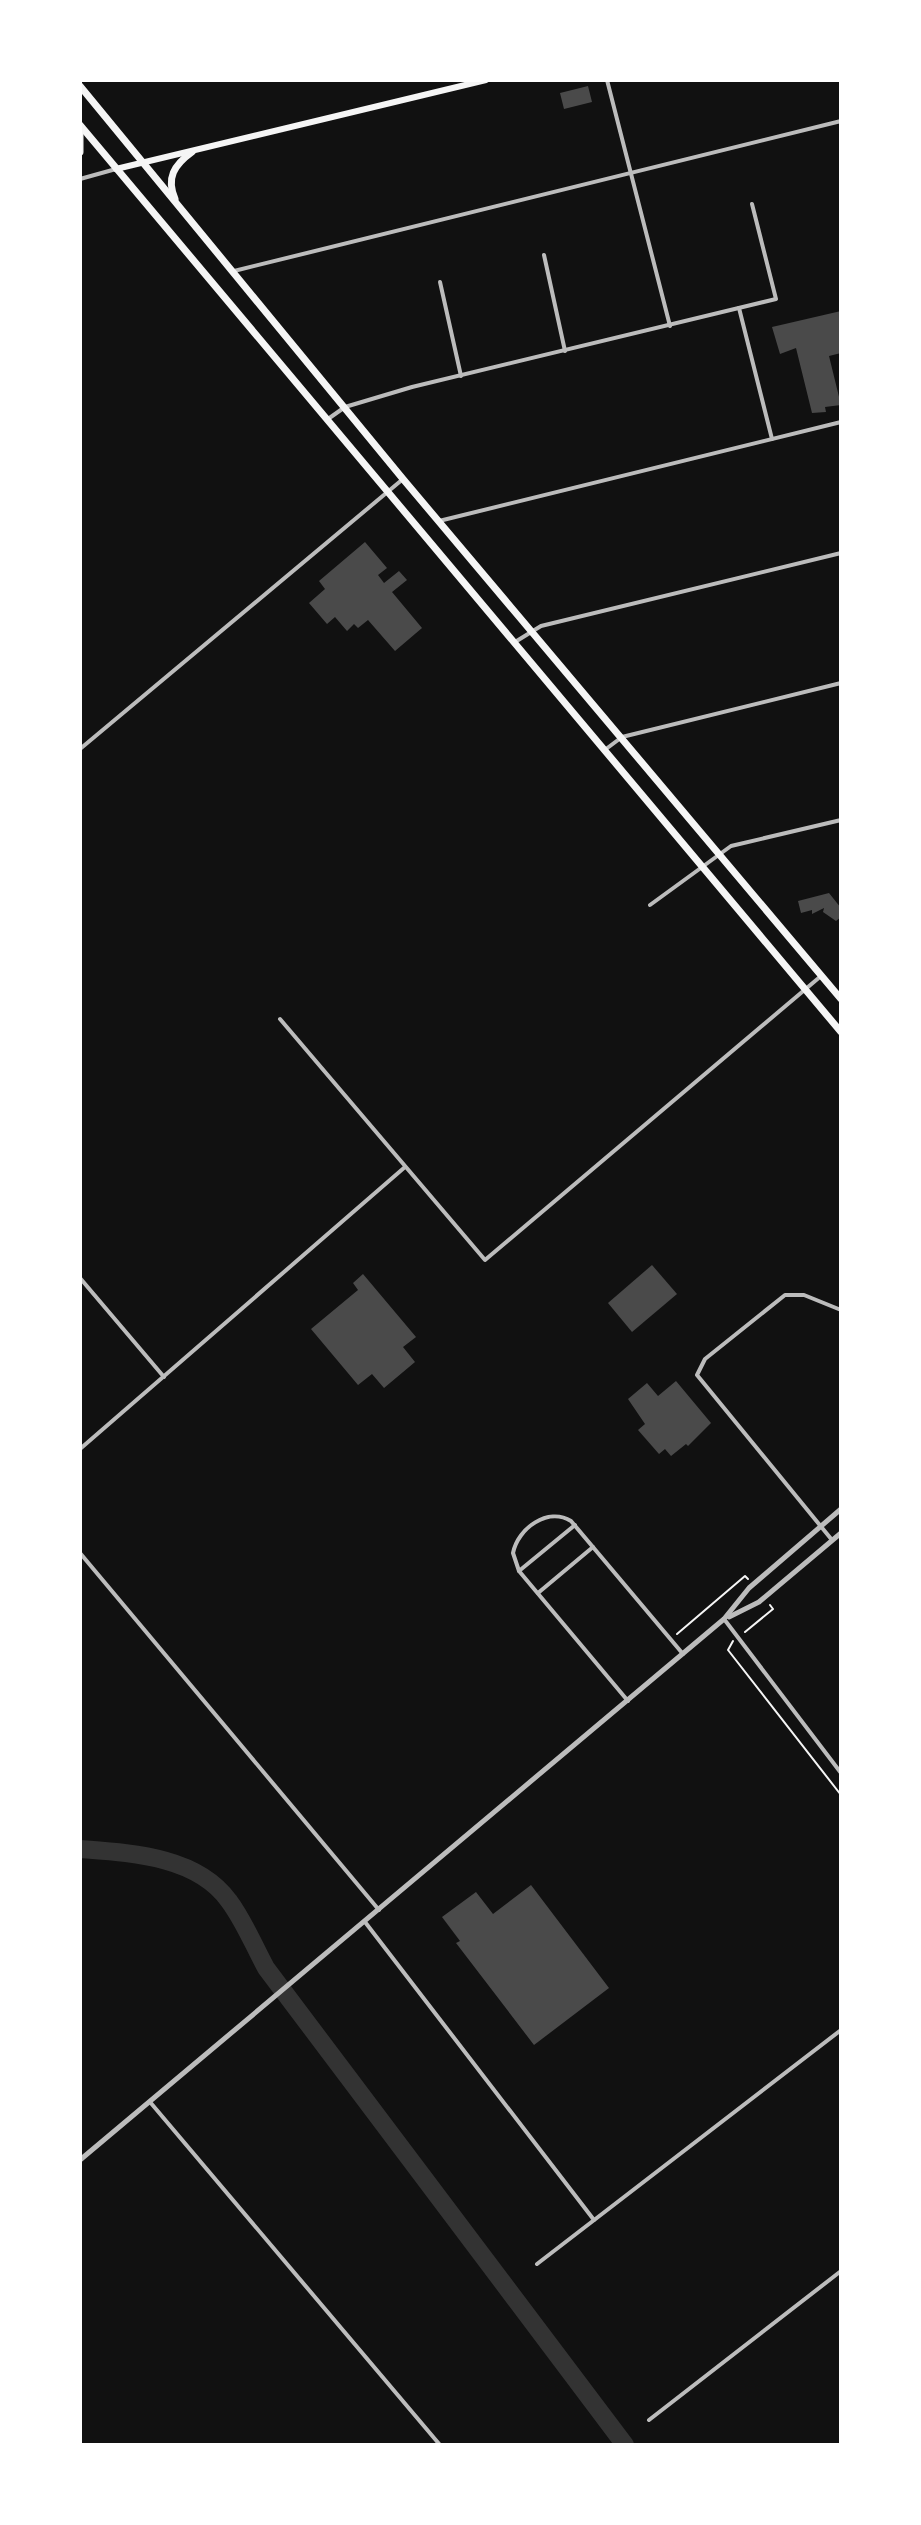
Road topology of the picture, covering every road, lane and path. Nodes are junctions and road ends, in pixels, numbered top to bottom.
1 (486, 80) edge
2 (607, 80) edge
3 (80, 86) edge
4 (841, 121) edge
5 (80, 128) edge
6 (80, 152) edge
7 (192, 152) junction
8 (141, 162) junction
9 (116, 169) junction
10 (631, 174) junction
11 (80, 179) edge
12 (752, 204) dead end
13 (179, 208) junction
14 (544, 255) dead end
15 (232, 272) junction
16 (440, 282) dead end
17 (739, 308) junction
18 (670, 326) junction
19 (565, 351) junction
20 (461, 376) junction
21 (345, 407) junction
22 (328, 419) junction
23 (841, 422) edge
24 (772, 439) junction
25 (403, 479) junction
26 (388, 491) junction
27 (439, 521) junction
28 (841, 553) edge
29 (532, 629) junction
30 (515, 642) junction
31 (841, 683) edge
32 (622, 737) junction
33 (80, 749) edge
34 (605, 750) junction
35 (841, 820) edge
36 (720, 852) junction
37 (702, 865) junction
38 (650, 905) dead end
39 (821, 976) junction
40 (805, 989) junction
41 (841, 999) edge
42 (280, 1019) dead end
43 (841, 1032) edge
44 (405, 1167) junction
45 (80, 1278) edge
46 (841, 1310) edge
47 (164, 1377) junction
48 (80, 1449) edge
49 (841, 1509) edge
50 (575, 1525) junction
51 (821, 1526) junction
52 (841, 1533) edge
53 (833, 1541) junction
54 (593, 1547) junction
55 (80, 1553) edge
56 (519, 1571) junction
57 (538, 1593) junction
58 (724, 1619) junction
59 (683, 1654) junction
60 (628, 1701) junction
61 (841, 1773) edge
62 (379, 1910) junction
63 (365, 1922) junction
64 (841, 2030) edge
65 (150, 2102) junction
66 (80, 2160) edge
67 (594, 2220) junction
68 (537, 2264) dead end
69 (841, 2271) edge
70 (649, 2420) dead end
71 (440, 2445) edge

1 - 7 main road
2 - 10 street
3 - 8 main road
4 - 10 street
5 - 6 main road
5 - 9 main road
7 - 8 main road
7 - 13 main road
8 - 9 main road
8 - 13 main road
9 - 11 street
9 - 22 main road
10 - 15 street
10 - 18 street
12 - 17 street
13 - 15 main road
14 - 19 street
15 - 21 main road
16 - 20 street
17 - 18 street
17 - 24 street
18 - 19 street
19 - 20 street
20 - 21 street
21 - 22 street
21 - 25 main road
22 - 26 main road
23 - 24 street
24 - 27 street
25 - 26 street
25 - 27 main road
26 - 30 main road
26 - 33 street
27 - 29 main road
28 - 29 street
29 - 30 street
29 - 32 main road
30 - 34 main road
31 - 32 street
32 - 34 street
32 - 36 main road
34 - 37 main road
35 - 36 street
36 - 37 street
36 - 39 main road
37 - 38 street
37 - 40 main road
39 - 40 street
39 - 41 main road
40 - 43 main road
40 - 44 street
42 - 44 street
44 - 47 street
45 - 47 street
46 - 51 street
47 - 48 street
49 - 51 street
50 - 54 street
50 - 56 street
50 - 56 street
51 - 53 street
51 - 58 street
52 - 53 street
53 - 58 street
54 - 57 street
54 - 59 street
55 - 62 street
56 - 57 street
57 - 60 street
58 - 59 street
58 - 61 street
59 - 60 street
60 - 62 street
62 - 63 street
63 - 65 street
63 - 67 street
64 - 67 street
65 - 66 street
65 - 71 street
67 - 68 street
69 - 70 street

